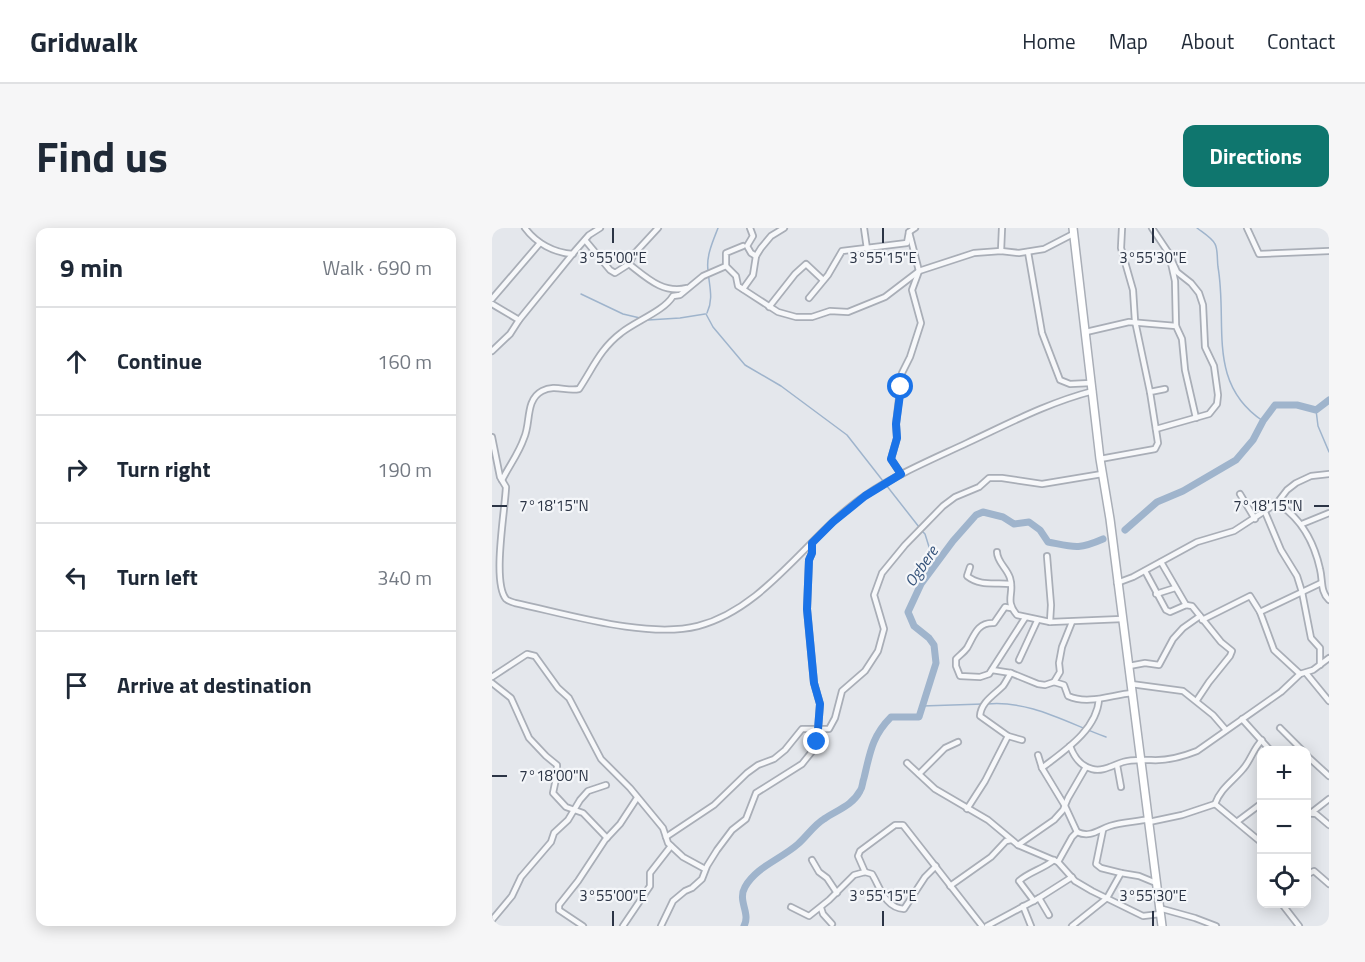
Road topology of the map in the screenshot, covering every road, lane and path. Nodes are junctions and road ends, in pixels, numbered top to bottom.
1 (525, 228) edge
2 (658, 228) edge
3 (750, 228) edge
4 (784, 228) edge
5 (864, 228) edge
6 (915, 228) edge
7 (1002, 228) edge
8 (1122, 228) edge
9 (1152, 228) edge
10 (1247, 228) edge
11 (596, 229) edge
12 (1073, 231) edge
13 (909, 232) junction
14 (585, 240) junction
15 (540, 243) junction
16 (743, 246) dead end
17 (867, 249) junction
18 (1001, 251) junction
19 (1329, 251) edge
20 (1028, 252) junction
21 (1168, 252) junction
22 (573, 254) junction
23 (756, 256) junction
24 (629, 264) junction
25 (726, 266) junction
26 (919, 271) junction
27 (823, 280) junction
28 (690, 287) junction
29 (743, 289) junction
30 (809, 298) dead end
31 (492, 299) edge
32 (492, 304) edge
33 (769, 307) junction
34 (519, 320) junction
35 (1135, 321) junction
36 (1176, 326) junction
37 (1086, 332) junction
38 (492, 351) edge
39 (1092, 387) junction
40 (1165, 389) dead end
41 (1150, 392) junction
42 (1196, 418) junction
43 (1156, 429) junction
44 (492, 437) edge
45 (1100, 459) junction
46 (901, 474) junction
47 (1102, 474) junction
48 (1329, 474) edge
49 (502, 480) junction
50 (1240, 494) dead end
51 (1277, 503) junction
52 (1265, 512) junction
53 (1329, 513) edge
54 (1255, 519) junction
55 (1302, 524) junction
56 (812, 543) junction
57 (997, 552) dead end
58 (1047, 556) dead end
59 (1161, 562) junction
60 (970, 567) dead end
61 (1144, 571) junction
62 (1117, 583) junction
63 (1322, 583) junction
64 (1011, 584) junction
65 (1175, 588) junction
66 (1302, 592) junction
67 (1156, 594) junction
68 (1329, 600) edge
69 (1186, 605) junction
70 (1011, 608) junction
71 (1260, 612) junction
72 (1025, 618) junction
73 (1201, 618) junction
74 (1122, 619) junction
75 (1036, 621) junction
76 (1050, 622) junction
77 (1072, 622) junction
78 (1329, 658) edge
79 (1019, 660) dead end
80 (1320, 665) junction
81 (1129, 666) junction
82 (992, 670) junction
83 (1011, 673) junction
84 (1303, 674) junction
85 (492, 677) edge
86 (1054, 682) junction
87 (492, 683) edge
88 (1132, 688) junction
89 (1099, 699) junction
90 (1197, 700) junction
91 (1329, 701) edge
92 (1242, 719) junction
93 (819, 728) junction
94 (1280, 728) dead end
95 (1226, 730) junction
96 (1008, 736) junction
97 (1022, 740) dead end
98 (1262, 740) junction
99 (958, 742) dead end
100 (1267, 746) edge
101 (1298, 746) edge
102 (1070, 747) junction
103 (1038, 755) dead end
104 (1141, 760) junction
105 (1311, 760) edge
106 (907, 763) dead end
107 (1117, 765) junction
108 (1086, 767) junction
109 (1042, 768) junction
110 (919, 774) junction
111 (1329, 776) edge
112 (606, 785) dead end
113 (1121, 787) dead end
114 (637, 798) junction
115 (1329, 799) edge
116 (1215, 804) junction
117 (1065, 806) junction
118 (1257, 807) edge
119 (968, 809) junction
120 (573, 810) junction
121 (1311, 812) edge
122 (1311, 813) edge
123 (1149, 821) junction
124 (1238, 821) junction
125 (1329, 825) edge
126 (1103, 830) junction
127 (1077, 832) junction
128 (666, 837) junction
129 (607, 838) junction
130 (1257, 838) edge
131 (1011, 840) junction
132 (1018, 845) junction
133 (671, 846) junction
134 (812, 860) dead end
135 (1056, 861) junction
136 (936, 866) junction
137 (705, 869) junction
138 (865, 872) junction
139 (1311, 872) edge
140 (1121, 873) junction
141 (1072, 877) junction
142 (1156, 883) junction
143 (1329, 884) edge
144 (950, 886) junction
145 (837, 893) junction
146 (1107, 898) junction
147 (1037, 900) junction
148 (1023, 906) junction
149 (791, 907) dead end
150 (820, 908) junction
151 (1286, 908) edge
152 (1160, 911) junction
153 (1049, 915) dead end
154 (492, 920) edge
155 (832, 924) dead end
156 (583, 926) edge
157 (623, 926) edge
158 (661, 926) edge
159 (982, 926) edge
160 (987, 926) edge
161 (1031, 926) edge
162 (1072, 926) edge
163 (1162, 926) edge
164 (1216, 926) edge
165 (1299, 926) edge

1 - 15 street
2 - 24 street
3 - 23 street
4 - 23 street
5 - 17 street
6 - 13 street
7 - 18 street
8 - 35 street
9 - 21 street
10 - 19 street
11 - 14 street
12 - 20 street
12 - 37 main road
13 - 17 street
13 - 26 street
14 - 22 street
14 - 24 street
15 - 22 street
15 - 31 street
16 - 25 street
17 - 27 street
18 - 20 street
18 - 26 street
20 - 39 street
21 - 36 street
21 - 42 street
22 - 34 street
23 - 29 street
24 - 28 street
25 - 28 street
25 - 29 street
26 - 33 street
26 - 46 street
27 - 30 street
27 - 33 street
28 - 49 street
29 - 33 street
32 - 34 street
34 - 38 street
35 - 36 street
35 - 37 street
35 - 41 street
36 - 42 street
37 - 39 main road
39 - 45 main road
39 - 46 street
40 - 41 street
41 - 43 street
42 - 43 street
43 - 45 street
44 - 49 street
45 - 47 main road
46 - 56 street
47 - 62 main road
47 - 93 street
48 - 51 street
49 - 56 street
50 - 54 street
51 - 52 street
51 - 55 street
52 - 54 street
52 - 66 street
53 - 55 street
54 - 59 street
55 - 63 street
56 - 93 street
57 - 64 street
58 - 76 street
59 - 61 street
59 - 65 street
60 - 64 street
61 - 62 street
61 - 67 street
62 - 74 main road
63 - 66 street
63 - 68 street
64 - 70 street
65 - 67 street
65 - 69 street
66 - 71 street
66 - 80 street
67 - 69 street
69 - 73 street
70 - 72 street
70 - 82 street
71 - 73 street
71 - 84 street
72 - 75 street
72 - 82 street
73 - 81 street
73 - 90 street
74 - 77 street
74 - 81 main road
75 - 76 street
75 - 79 street
76 - 77 street
77 - 86 street
78 - 80 street
80 - 84 street
81 - 88 main road
82 - 83 street
83 - 86 street
83 - 96 street
84 - 91 street
84 - 92 street
85 - 114 street
86 - 89 street
87 - 120 street
88 - 89 street
88 - 90 street
88 - 104 main road
89 - 102 street
90 - 95 street
92 - 95 street
92 - 98 street
93 - 128 street
93 - 137 street
94 - 101 street
95 - 104 street
96 - 97 street
96 - 119 street
98 - 100 street
98 - 116 street
99 - 110 street
102 - 108 street
102 - 109 street
103 - 109 street
104 - 107 street
104 - 123 main road
105 - 111 street
106 - 110 street
107 - 108 street
107 - 113 street
108 - 117 street
109 - 117 street
110 - 119 street
112 - 120 street
114 - 128 street
114 - 129 street
115 - 121 street
116 - 123 street
116 - 124 street
117 - 127 street
117 - 132 street
118 - 124 street
119 - 131 street
120 - 129 street
120 - 154 street
122 - 125 street
123 - 126 street
123 - 142 main road
124 - 130 street
126 - 127 street
126 - 140 street
127 - 135 street
128 - 133 street
129 - 156 street
131 - 132 street
131 - 144 street
132 - 135 street
133 - 137 street
133 - 157 street
134 - 145 street
135 - 141 street
135 - 147 street
136 - 138 street
136 - 138 street
136 - 144 street
137 - 158 street
138 - 145 street
139 - 143 street
140 - 142 street
140 - 146 street
141 - 146 street
141 - 147 street
142 - 152 main road
144 - 159 street
145 - 150 street
146 - 152 street
146 - 162 street
147 - 148 street
147 - 153 street
148 - 160 street
148 - 161 street
149 - 150 street
150 - 155 street
151 - 165 street
152 - 163 main road
152 - 164 street

